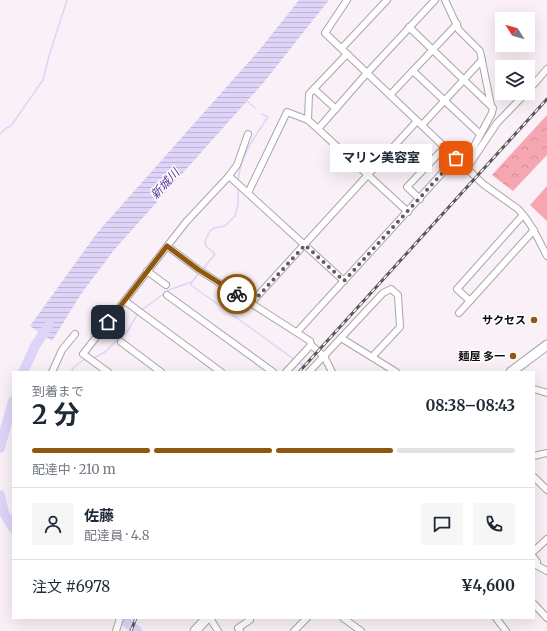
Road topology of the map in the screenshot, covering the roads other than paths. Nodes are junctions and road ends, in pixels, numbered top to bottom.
1 (347, 0) edge
2 (387, 0) edge
3 (435, 0) edge
4 (445, 0) edge
5 (456, 24) junction
6 (409, 27) junction
7 (342, 48) junction
8 (433, 49) junction
9 (347, 54) junction
10 (482, 60) junction
11 (547, 69) edge
12 (413, 71) junction
13 (367, 73) junction
14 (464, 79) junction
15 (535, 83) edge
16 (314, 89) junction
17 (390, 95) junction
18 (444, 100) junction
19 (519, 100) edge
20 (491, 105) junction
21 (336, 109) junction
22 (308, 120) junction
23 (419, 123) junction
24 (318, 129) junction
25 (248, 134) dead end
26 (480, 134) junction
27 (445, 147) junction
28 (456, 158) junction
29 (465, 166) junction
30 (368, 175) junction
31 (229, 176) junction
32 (248, 193) junction
33 (420, 199) junction
34 (408, 212) junction
35 (524, 215) junction
36 (534, 230) junction
37 (305, 245) junction
38 (167, 246) junction
39 (547, 256) edge
40 (147, 271) junction
41 (344, 281) junction
42 (166, 285) dead end
43 (167, 295) dead end
44 (125, 301) junction
45 (470, 301) junction
46 (251, 304) junction
47 (459, 313) dead end
48 (297, 332) junction
49 (75, 334) dead end
50 (341, 338) junction
51 (121, 342) dead end
52 (311, 344) junction
53 (547, 345) edge
54 (320, 353) junction
55 (372, 357) junction
56 (388, 367) junction
57 (52, 371) edge
58 (107, 371) edge
59 (160, 371) edge
60 (220, 371) edge
61 (272, 371) edge
62 (287, 371) edge
63 (310, 371) edge
64 (331, 371) edge
65 (384, 371) edge
66 (394, 371) edge
67 (513, 371) edge
68 (535, 389) edge
69 (547, 393) edge
70 (547, 453) edge
71 (535, 456) edge
72 (535, 478) edge
73 (547, 490) edge
74 (547, 539) edge
75 (535, 550) edge
76 (535, 563) edge
77 (547, 571) edge
78 (535, 605) edge
79 (547, 618) edge
80 (120, 619) edge
81 (206, 619) edge
82 (211, 619) edge
83 (249, 619) edge
84 (306, 619) edge
85 (344, 619) edge
86 (497, 619) edge
87 (116, 631) edge
88 (195, 631) edge
89 (218, 631) edge
90 (240, 631) edge
91 (294, 631) edge
92 (361, 631) edge
93 (506, 631) edge

1 - 7 street
2 - 7 street
3 - 6 street
4 - 5 street
5 - 8 street
5 - 10 street
6 - 8 street
6 - 13 street
7 - 9 street
8 - 12 street
8 - 14 street
9 - 13 street
9 - 16 street
10 - 14 street
10 - 20 street
11 - 15 street
12 - 17 street
12 - 18 street
13 - 17 street
13 - 21 street
14 - 18 street
14 - 20 street
16 - 21 street
16 - 22 street
17 - 23 street
18 - 23 street
18 - 26 street
19 - 29 street
20 - 26 street
21 - 24 street
22 - 24 street
22 - 32 street
23 - 27 street
23 - 30 street
24 - 30 street
25 - 31 street
26 - 29 street
27 - 28 street
27 - 33 street
28 - 29 street
28 - 33 street
29 - 35 street
30 - 34 street
30 - 37 street
31 - 32 street
31 - 38 street
32 - 37 street
33 - 34 street
34 - 41 street
35 - 36 street
35 - 45 street
36 - 39 street
36 - 45 street
37 - 41 street
37 - 46 street
38 - 40 street
38 - 46 street
40 - 42 street
40 - 44 street
41 - 48 street
43 - 61 street
44 - 58 street
44 - 60 street
45 - 47 street
46 - 48 street
48 - 52 street
49 - 57 street
50 - 54 street
50 - 55 street
50 - 55 street
51 - 59 street
52 - 54 street
52 - 62 street
53 - 67 main road
54 - 63 street
54 - 64 street
55 - 56 street
56 - 65 street
56 - 66 street
68 - 69 street
70 - 71 street
72 - 73 street
74 - 75 street
76 - 77 street
78 - 79 street
80 - 87 street
81 - 88 main road
82 - 89 street
83 - 90 street
84 - 91 street
85 - 92 street
86 - 93 street

